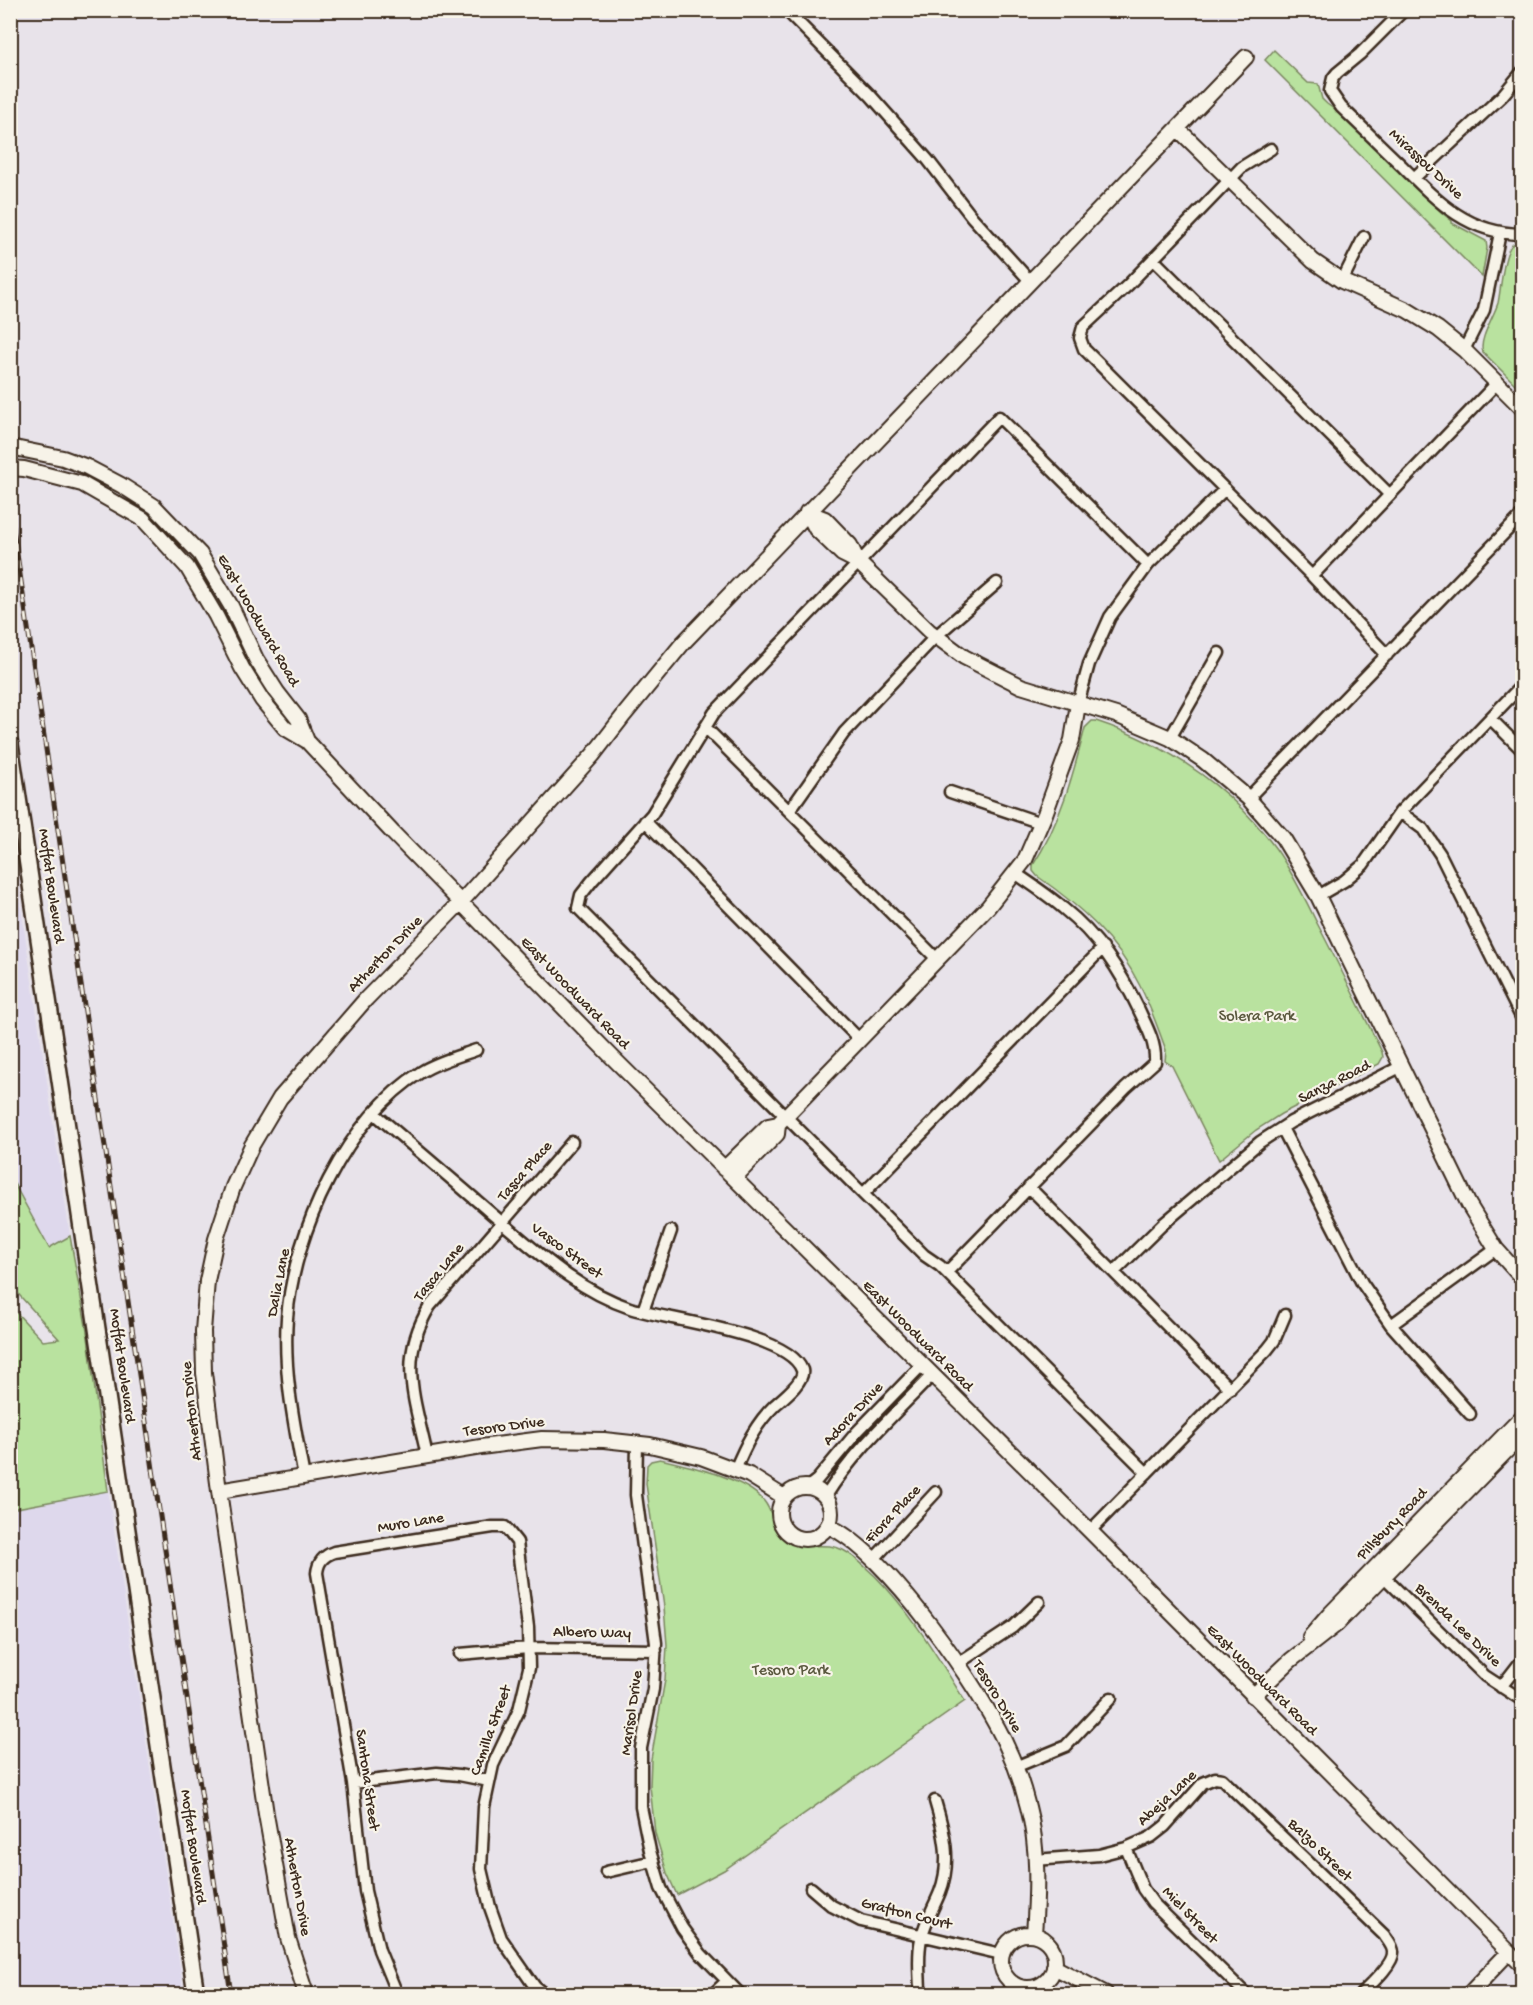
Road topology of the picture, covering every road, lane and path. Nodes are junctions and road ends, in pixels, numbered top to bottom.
1 (786, 10) edge
2 (1404, 10) edge
3 (1246, 57) dead end
4 (1522, 72) edge
5 (1178, 129) junction
6 (1271, 148) dead end
7 (1414, 178) junction
8 (1230, 180) junction
9 (1500, 233) junction
10 (1522, 234) edge
11 (1364, 237) dead end
12 (1153, 259) junction
13 (1342, 281) junction
14 (1031, 282) junction
15 (1464, 350) junction
16 (1497, 383) junction
17 (1522, 408) edge
18 (10, 447) edge
19 (10, 468) edge
20 (1225, 489) junction
21 (1389, 494) junction
22 (807, 513) junction
23 (1522, 515) edge
24 (858, 562) junction
25 (1148, 565) junction
26 (1312, 576) junction
27 (997, 583) dead end
28 (936, 636) junction
29 (1219, 653) dead end
30 (1387, 655) junction
31 (1522, 685) edge
32 (1078, 704) junction
33 (1490, 718) junction
34 (705, 727) junction
35 (1170, 738) junction
36 (307, 741) junction
37 (10, 744) edge
38 (1522, 750) edge
39 (950, 792) dead end
40 (1248, 798) junction
41 (790, 810) junction
42 (1400, 812) junction
43 (645, 821) junction
44 (1041, 823) junction
45 (1015, 873) junction
46 (1318, 896) junction
47 (461, 902) junction
48 (1103, 948) junction
49 (937, 960) junction
50 (1522, 991) edge
51 (1512, 997) junction
52 (1522, 1019) edge
53 (859, 1039) junction
54 (476, 1050) dead end
55 (1402, 1066) junction
56 (374, 1113) junction
57 (781, 1120) junction
58 (1282, 1128) junction
59 (572, 1142) dead end
60 (729, 1173) junction
61 (1029, 1187) junction
62 (863, 1194) junction
63 (502, 1222) junction
64 (671, 1231) dead end
65 (1496, 1248) junction
66 (946, 1272) junction
67 (1114, 1272) junction
68 (1522, 1278) edge
69 (643, 1311) junction
70 (1285, 1315) dead end
71 (1391, 1325) junction
72 (922, 1365) junction
73 (932, 1375) junction
74 (1230, 1389) junction
75 (1470, 1414) dead end
76 (1522, 1417) edge
77 (1522, 1435) edge
78 (637, 1443) junction
79 (427, 1456) junction
80 (735, 1470) junction
81 (1147, 1473) junction
82 (304, 1477) junction
83 (808, 1487) junction
84 (219, 1491) junction
85 (936, 1492) dead end
86 (826, 1496) junction
87 (784, 1497) junction
88 (828, 1526) junction
89 (1090, 1531) junction
90 (513, 1534) joint
91 (873, 1560) junction
92 (318, 1566) joint
93 (1379, 1572) junction
94 (1039, 1602) dead end
95 (528, 1648) junction
96 (656, 1650) junction
97 (459, 1654) dead end
98 (1522, 1660) edge
99 (957, 1664) junction
100 (1501, 1687) junction
101 (1253, 1696) junction
102 (1111, 1698) dead end
103 (1522, 1701) edge
104 (1016, 1767) junction
105 (1215, 1778) joint
106 (489, 1781) junction
107 (353, 1783) junction
108 (935, 1801) dead end
109 (1126, 1848) junction
110 (1035, 1860) junction
111 (653, 1861) junction
112 (606, 1872) dead end
113 (811, 1888) dead end
114 (1034, 1934) junction
115 (922, 1936) junction
116 (1509, 1952) junction
117 (1002, 1954) junction
118 (1522, 1965) edge
119 (1054, 1967) junction
120 (727, 1981) junction
121 (1020, 1991) edge
122 (196, 1995) edge
123 (306, 1995) edge
124 (397, 1995) edge
125 (544, 1995) edge
126 (713, 1995) edge
127 (740, 1995) edge
128 (920, 1995) edge
129 (1106, 1995) edge
130 (1246, 1995) edge
131 (1361, 1995) edge
132 (1469, 1995) edge

1 - 14 street
2 - 7 street, Mirassou Drive
3 - 5 street, Atherton Drive
4 - 7 street
5 - 8 street
5 - 14 street, Atherton Drive
6 - 8 street
7 - 9 street, Mirassou Drive
8 - 12 street
8 - 13 street
9 - 10 street, Mirassou Drive
9 - 15 street
11 - 13 street
12 - 20 street
12 - 21 street
13 - 15 street
14 - 22 street, Atherton Drive
15 - 16 street
16 - 17 street
16 - 21 street
18 - 36 street, East Woodward Road
19 - 36 street, East Woodward Road
20 - 25 street
20 - 26 street
21 - 26 street
22 - 24 street
22 - 47 street, Atherton Drive
23 - 30 street
24 - 25 street
24 - 28 street
24 - 34 street
25 - 32 street
26 - 30 street
27 - 28 street
28 - 32 street
28 - 41 street
29 - 35 street
30 - 40 street
31 - 33 street
32 - 35 street
32 - 44 street
33 - 38 street
33 - 42 street
34 - 41 street
34 - 43 street
35 - 40 street
36 - 47 street, East Woodward Road
37 - 122 main road, Moffat Boulevard
39 - 44 street
40 - 46 street
41 - 49 street
42 - 46 street
42 - 51 street
43 - 53 street
43 - 57 street
44 - 45 street
45 - 48 street
45 - 49 street
46 - 55 street
47 - 60 street, East Woodward Road
47 - 84 street, Atherton Drive
48 - 61 street
48 - 62 street
49 - 53 street
50 - 51 street
51 - 52 street
53 - 57 street
54 - 56 street, Dalia Lane
55 - 58 street, Sanza Road
55 - 65 street
56 - 63 street, Vasco Street
56 - 82 street, Dalia Lane
57 - 60 street
57 - 62 street
58 - 67 street, Sanza Road
58 - 71 street
59 - 63 street, Tasca Place
60 - 72 street, East Woodward Road
61 - 66 street
61 - 67 street
62 - 66 street
63 - 69 street, Vasco Street
63 - 79 street, Tasca Lane
64 - 69 street
65 - 68 street
65 - 71 street
66 - 81 street
67 - 74 street
69 - 80 street, Vasco Street
70 - 74 street
71 - 75 street
72 - 73 street, East Woodward Road
72 - 83 street, Adora Drive
73 - 86 street, Adora Drive
73 - 89 street, East Woodward Road
74 - 81 street
76 - 93 street, Pillsbury Road
77 - 93 street, Pillsbury Road
78 - 79 street, Tesoro Drive
78 - 80 street, Tesoro Drive
78 - 96 street, Marisol Drive
79 - 82 street, Tesoro Drive
80 - 87 street, Tesoro Drive
81 - 89 street
82 - 84 street, Tesoro Drive
83 - 86 street
83 - 87 street
84 - 123 street, Atherton Drive
85 - 91 street, Fiora Place
86 - 88 street
87 - 88 street
88 - 91 street, Tesoro Drive
89 - 101 street, East Woodward Road
90 - 92 street, Muro Lane
90 - 95 street, Camilla Street
91 - 99 street, Tesoro Drive
92 - 107 street, Santona Street
93 - 100 street, Brenda Lee Drive
93 - 101 street, Pillsbury Road
94 - 99 street
95 - 96 street, Albero Way
95 - 97 street, Albero Way
95 - 106 street, Camilla Street
96 - 111 street, Marisol Drive
98 - 100 street
99 - 104 street, Tesoro Drive
100 - 103 street, Brenda Lee Drive
101 - 116 street, East Woodward Road
102 - 104 street
104 - 110 street, Tesoro Drive
105 - 109 street, Abeja Lane
105 - 131 street, Balzo Street
106 - 107 street
106 - 125 street, Camilla Street
107 - 124 street, Santona Street
108 - 115 street
109 - 110 street, Abeja Lane
109 - 130 street, Miel Street
110 - 114 street, Tesoro Drive
111 - 112 street
111 - 120 street, Marisol Drive
113 - 115 street, Grafton Court
114 - 117 street
114 - 119 street
115 - 117 street, Grafton Court
115 - 128 street
116 - 118 street, East Woodward Road
116 - 132 street
117 - 121 street
119 - 121 street
119 - 129 street
120 - 126 street
120 - 127 street, Marisol Drive

